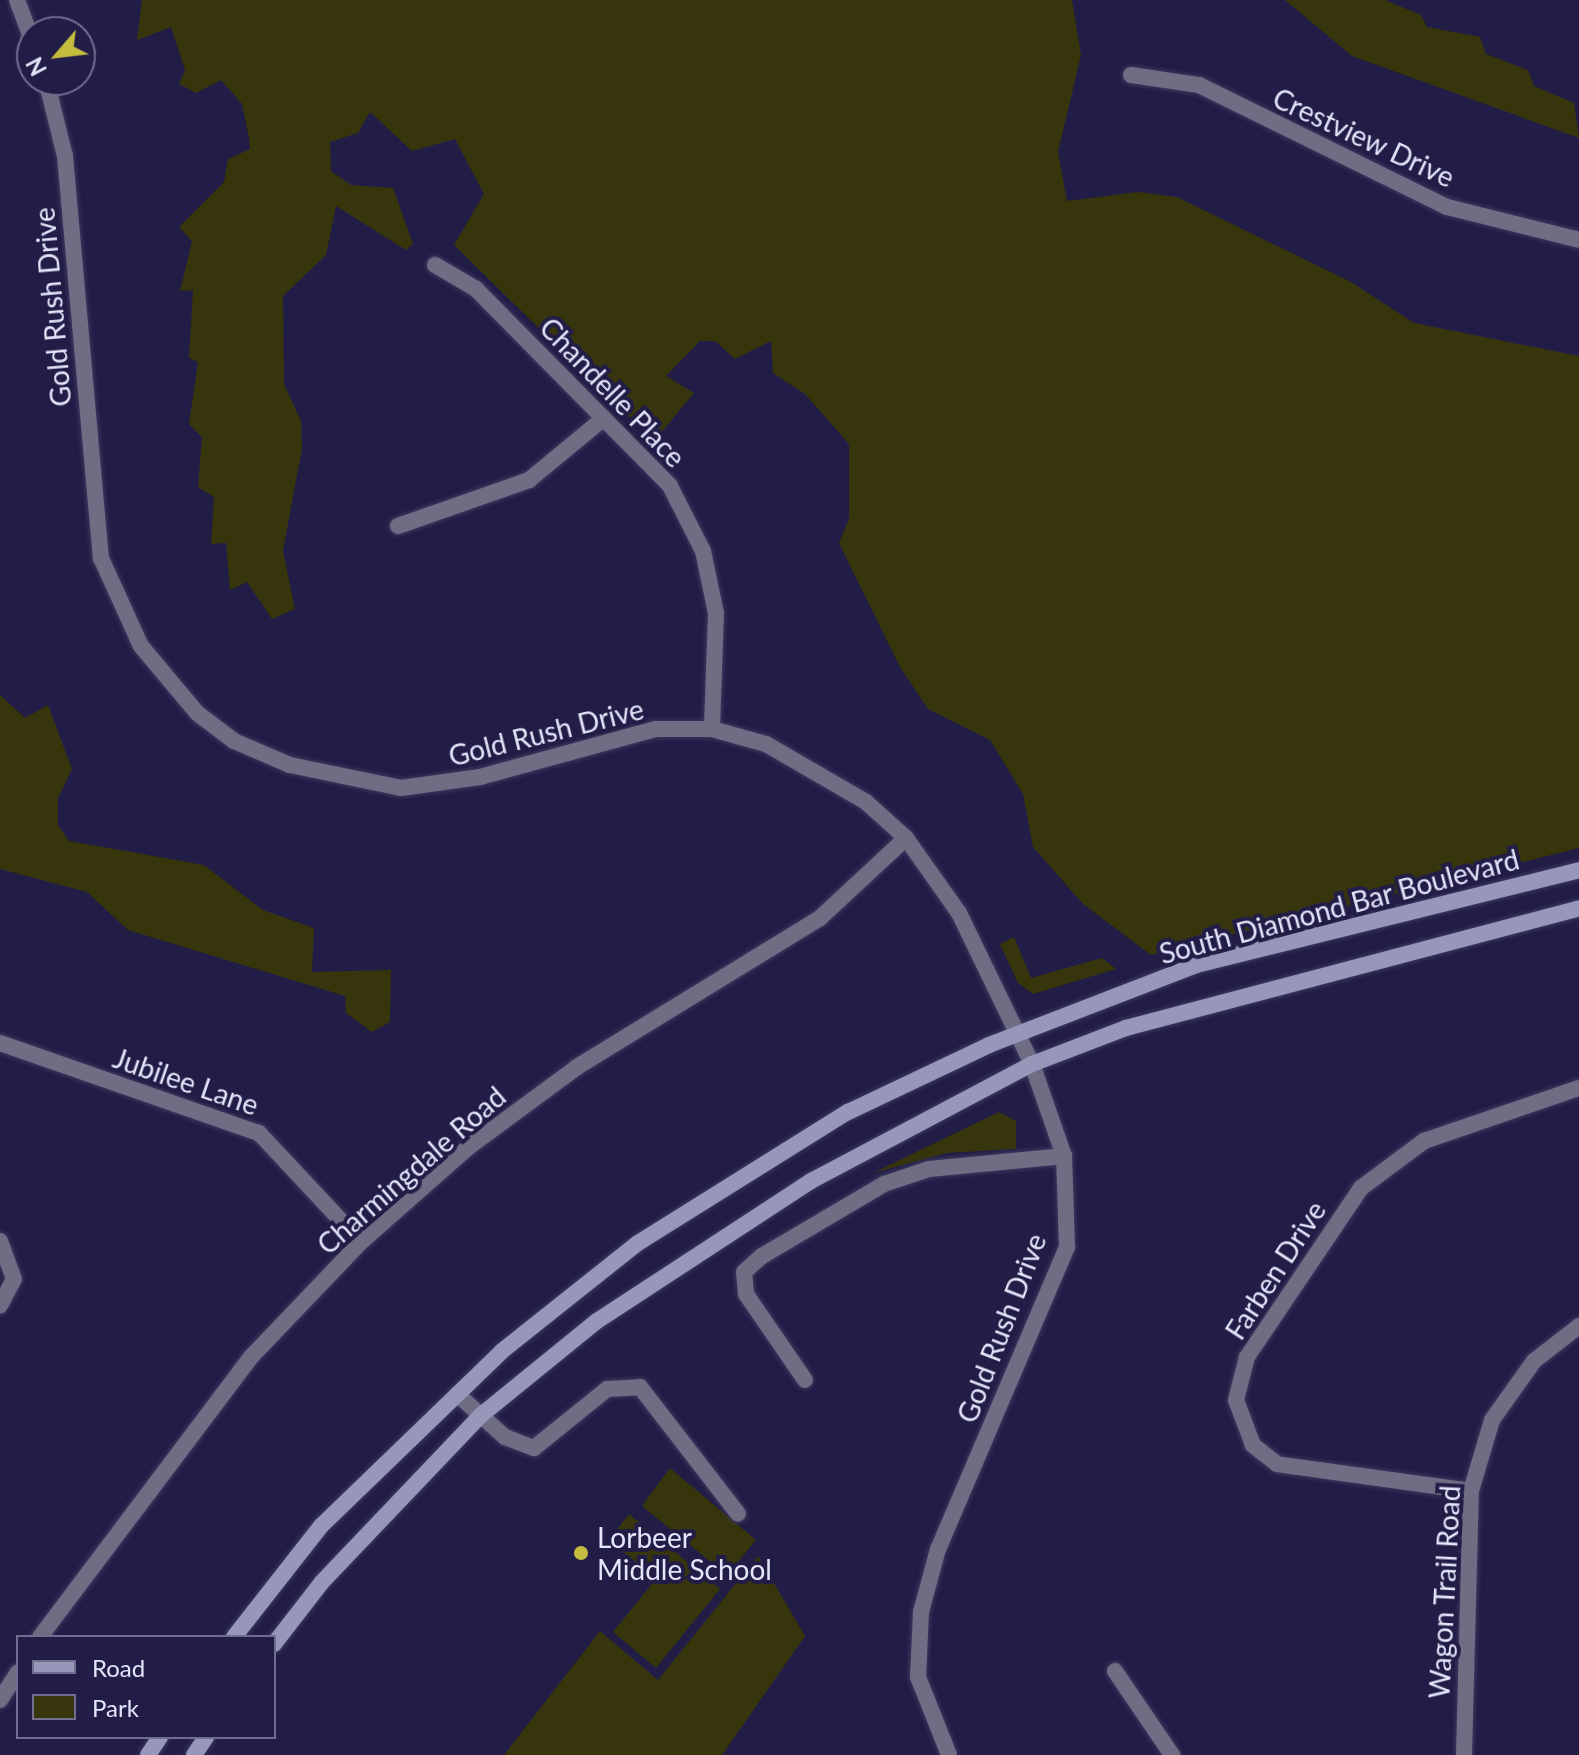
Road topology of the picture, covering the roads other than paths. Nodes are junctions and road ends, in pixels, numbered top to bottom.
1 (1131, 75) dead end
2 (50, 96) edge
3 (1579, 240) edge
4 (435, 265) dead end
5 (604, 418) junction
6 (398, 526) dead end
7 (712, 729) junction
8 (906, 838) junction
9 (1579, 870) edge
10 (1579, 908) edge
11 (1018, 1033) junction
12 (0, 1043) edge
13 (1032, 1064) junction
14 (1579, 1088) edge
15 (1064, 1156) junction
16 (0, 1241) edge
17 (361, 1242) junction
18 (0, 1305) edge
19 (1579, 1326) edge
20 (805, 1380) dead end
21 (457, 1394) junction
22 (480, 1416) junction
23 (1471, 1491) junction
24 (738, 1514) dead end
25 (42, 1635) edge
26 (236, 1635) edge
27 (276, 1641) edge
28 (1115, 1671) dead end
29 (16, 1675) edge
30 (0, 1700) edge
31 (949, 1755) edge
32 (1172, 1755) edge
33 (1464, 1755) edge

1 - 3 street, Crestview Drive
2 - 7 street, Gold Rush Drive
4 - 5 street, Chandelle Place
5 - 6 street
5 - 7 street, Chandelle Place
7 - 8 street, Gold Rush Drive
8 - 11 street, Gold Rush Drive
8 - 17 street, Charmingdale Road
9 - 11 main road, South Diamond Bar Boulevard
10 - 13 main road, South Diamond Bar Boulevard
11 - 13 street, Gold Rush Drive
11 - 21 main road, South Diamond Bar Boulevard
12 - 17 street, Jubilee Lane
13 - 15 street, Gold Rush Drive
13 - 22 main road, South Diamond Bar Boulevard
14 - 23 street, Farben Drive
15 - 20 street
15 - 31 street, Gold Rush Drive
16 - 18 street
17 - 25 street, Charmingdale Road
19 - 23 street, Wagon Trail Road
21 - 22 street
21 - 26 main road, South Diamond Bar Boulevard
22 - 24 street
22 - 27 main road, South Diamond Bar Boulevard
23 - 33 street, Wagon Trail Road
28 - 32 street
29 - 30 street

